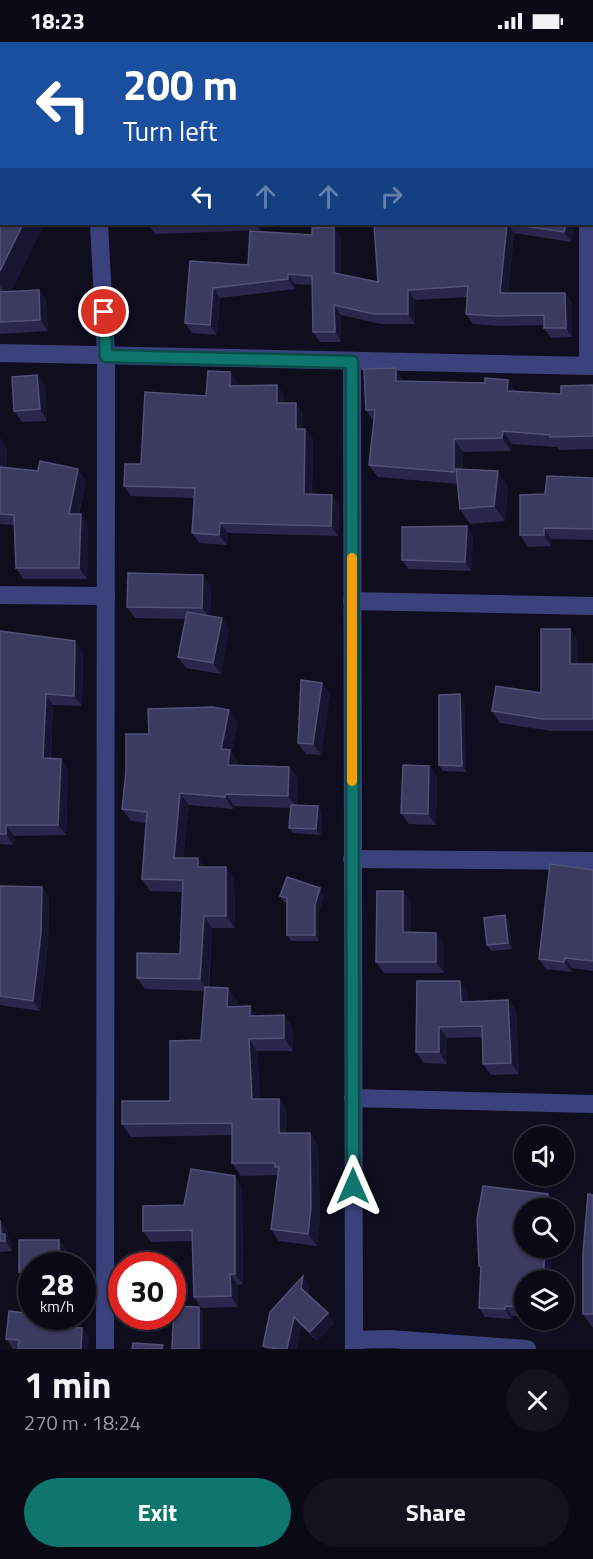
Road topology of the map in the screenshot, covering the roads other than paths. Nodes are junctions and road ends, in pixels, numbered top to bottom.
1 (99, 225) edge
2 (588, 225) edge
3 (0, 353) edge
4 (106, 356) junction
5 (352, 362) junction
6 (591, 366) edge
7 (0, 595) edge
8 (106, 596) junction
9 (352, 601) junction
10 (593, 606) edge
11 (352, 860) junction
12 (593, 861) edge
13 (353, 1098) junction
14 (593, 1104) edge
15 (389, 1339) junction
16 (354, 1345) edge
17 (105, 1349) edge
18 (413, 1349) edge
19 (527, 1349) edge

1 - 4 street
2 - 6 street
3 - 4 street
4 - 5 street
4 - 8 street
5 - 6 street
5 - 9 street
7 - 8 street
8 - 17 street
9 - 10 street
9 - 11 street
11 - 12 street
11 - 13 street
13 - 14 street
13 - 16 street
15 - 16 street
15 - 18 street
15 - 19 street

